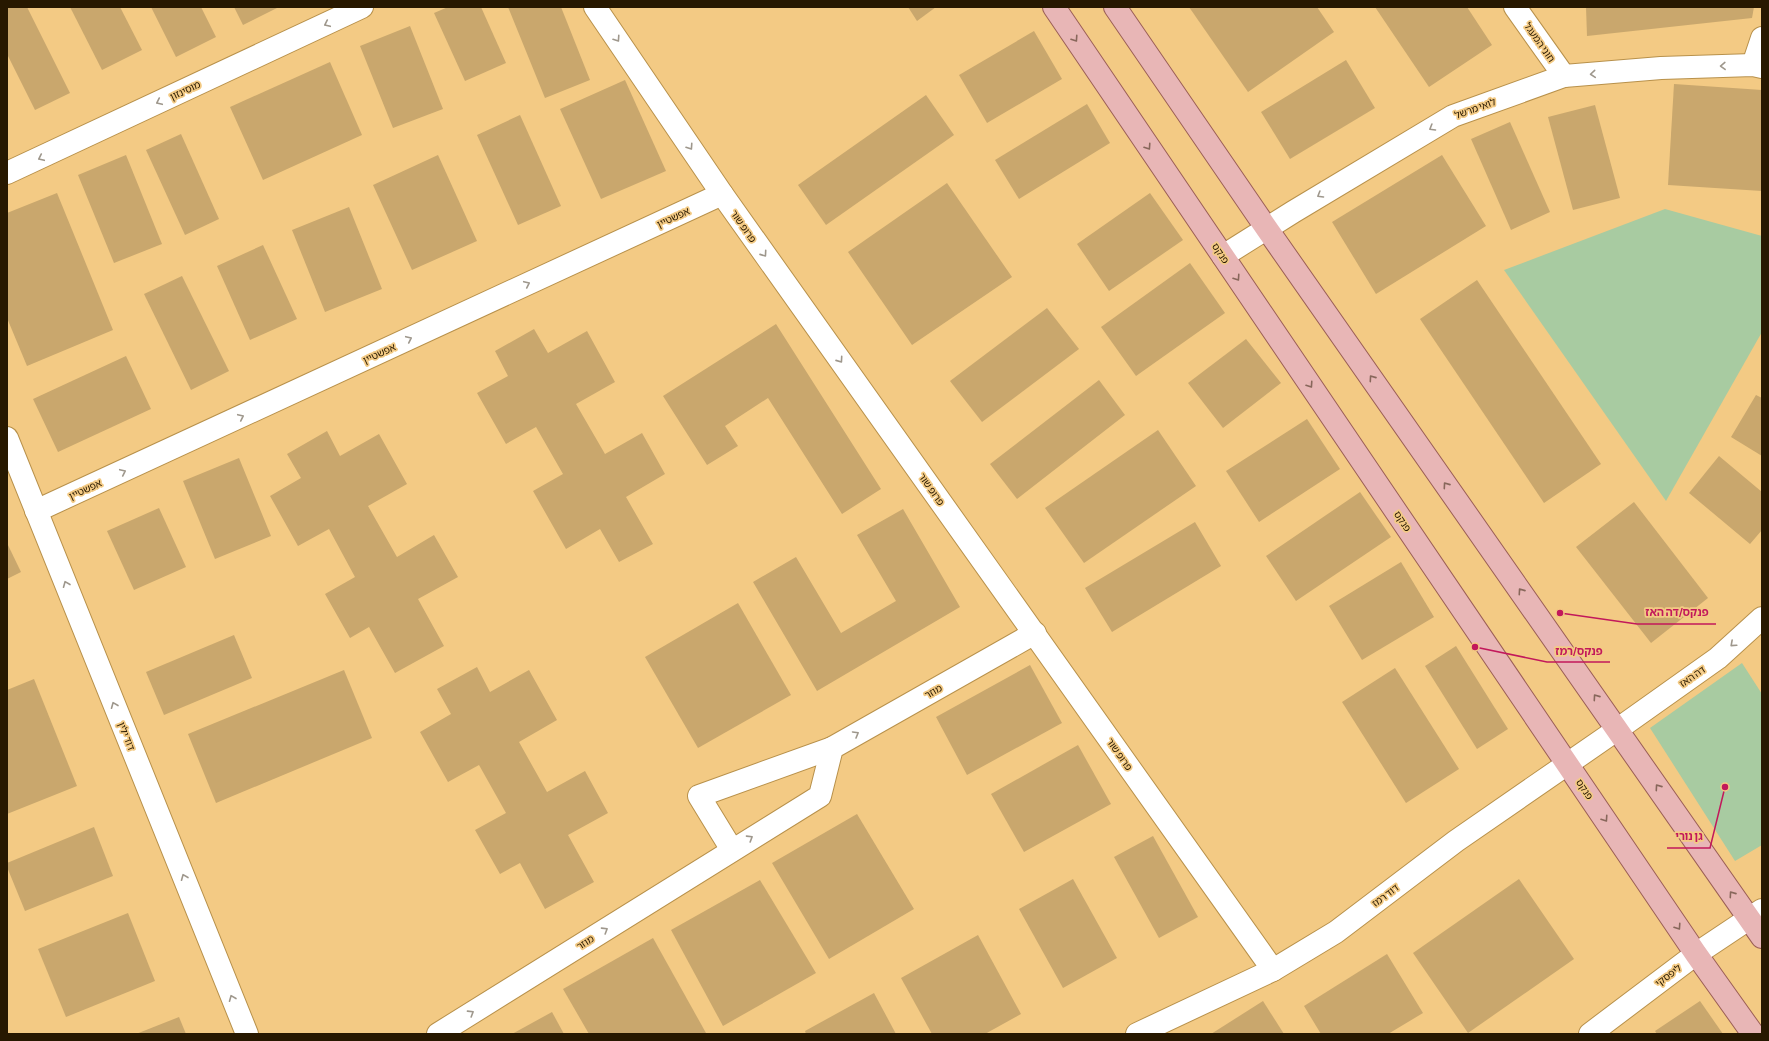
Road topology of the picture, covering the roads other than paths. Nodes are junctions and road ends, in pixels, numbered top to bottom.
1 (362, 7) edge
2 (595, 7) edge
3 (1054, 7) edge
4 (1115, 7) edge
5 (1515, 7) edge
6 (1762, 38) edge
7 (1757, 66) edge
8 (1564, 76) junction
9 (7, 173) edge
10 (722, 194) junction
11 (1267, 229) junction
12 (1223, 256) junction
13 (7, 438) edge
14 (36, 512) junction
15 (1762, 618) edge
16 (1035, 633) junction
17 (1618, 729) junction
18 (832, 748) junction
19 (1568, 764) junction
20 (732, 850) junction
21 (1755, 914) edge
22 (1762, 937) edge
23 (1696, 954) junction
24 (1273, 970) junction
25 (247, 1034) edge
26 (438, 1034) edge
27 (1137, 1034) edge
28 (1590, 1034) edge
29 (1753, 1034) edge

1 -> 9 street, מוסינזון
2 -> 10 street, פרופ שור
3 -> 12 main road, פנקס
4 - 11 main road
5 - 8 street, חוני המעגל
6 - 7 street
7 -> 8 street, לואי מרשל
8 -> 11 street, לואי מרשל
14 -> 10 street, אפשטיין
10 -> 16 street, פרופ שור
11 - 12 street, לואי מרשל
17 -> 11 main road
12 -> 19 main road, פנקס
13 - 14 street, דוד ילין
25 -> 14 street, דוד ילין
15 -> 17 street, דה האז
18 -> 16 street, מוזר
16 - 24 street, פרופ שור
17 - 19 street, דוד רמז
21 -> 17 main road
20 -> 18 street, מוזר
18 - 20 street, מוזר
19 -> 23 main road, פנקס
19 - 24 street, דוד רמז
26 -> 20 street, מוזר
21 - 22 main road
21 - 23 street, ליפסקי
23 - 28 street, ליפסקי
23 - 29 main road, פנקס
24 - 27 street, דוד רמז

